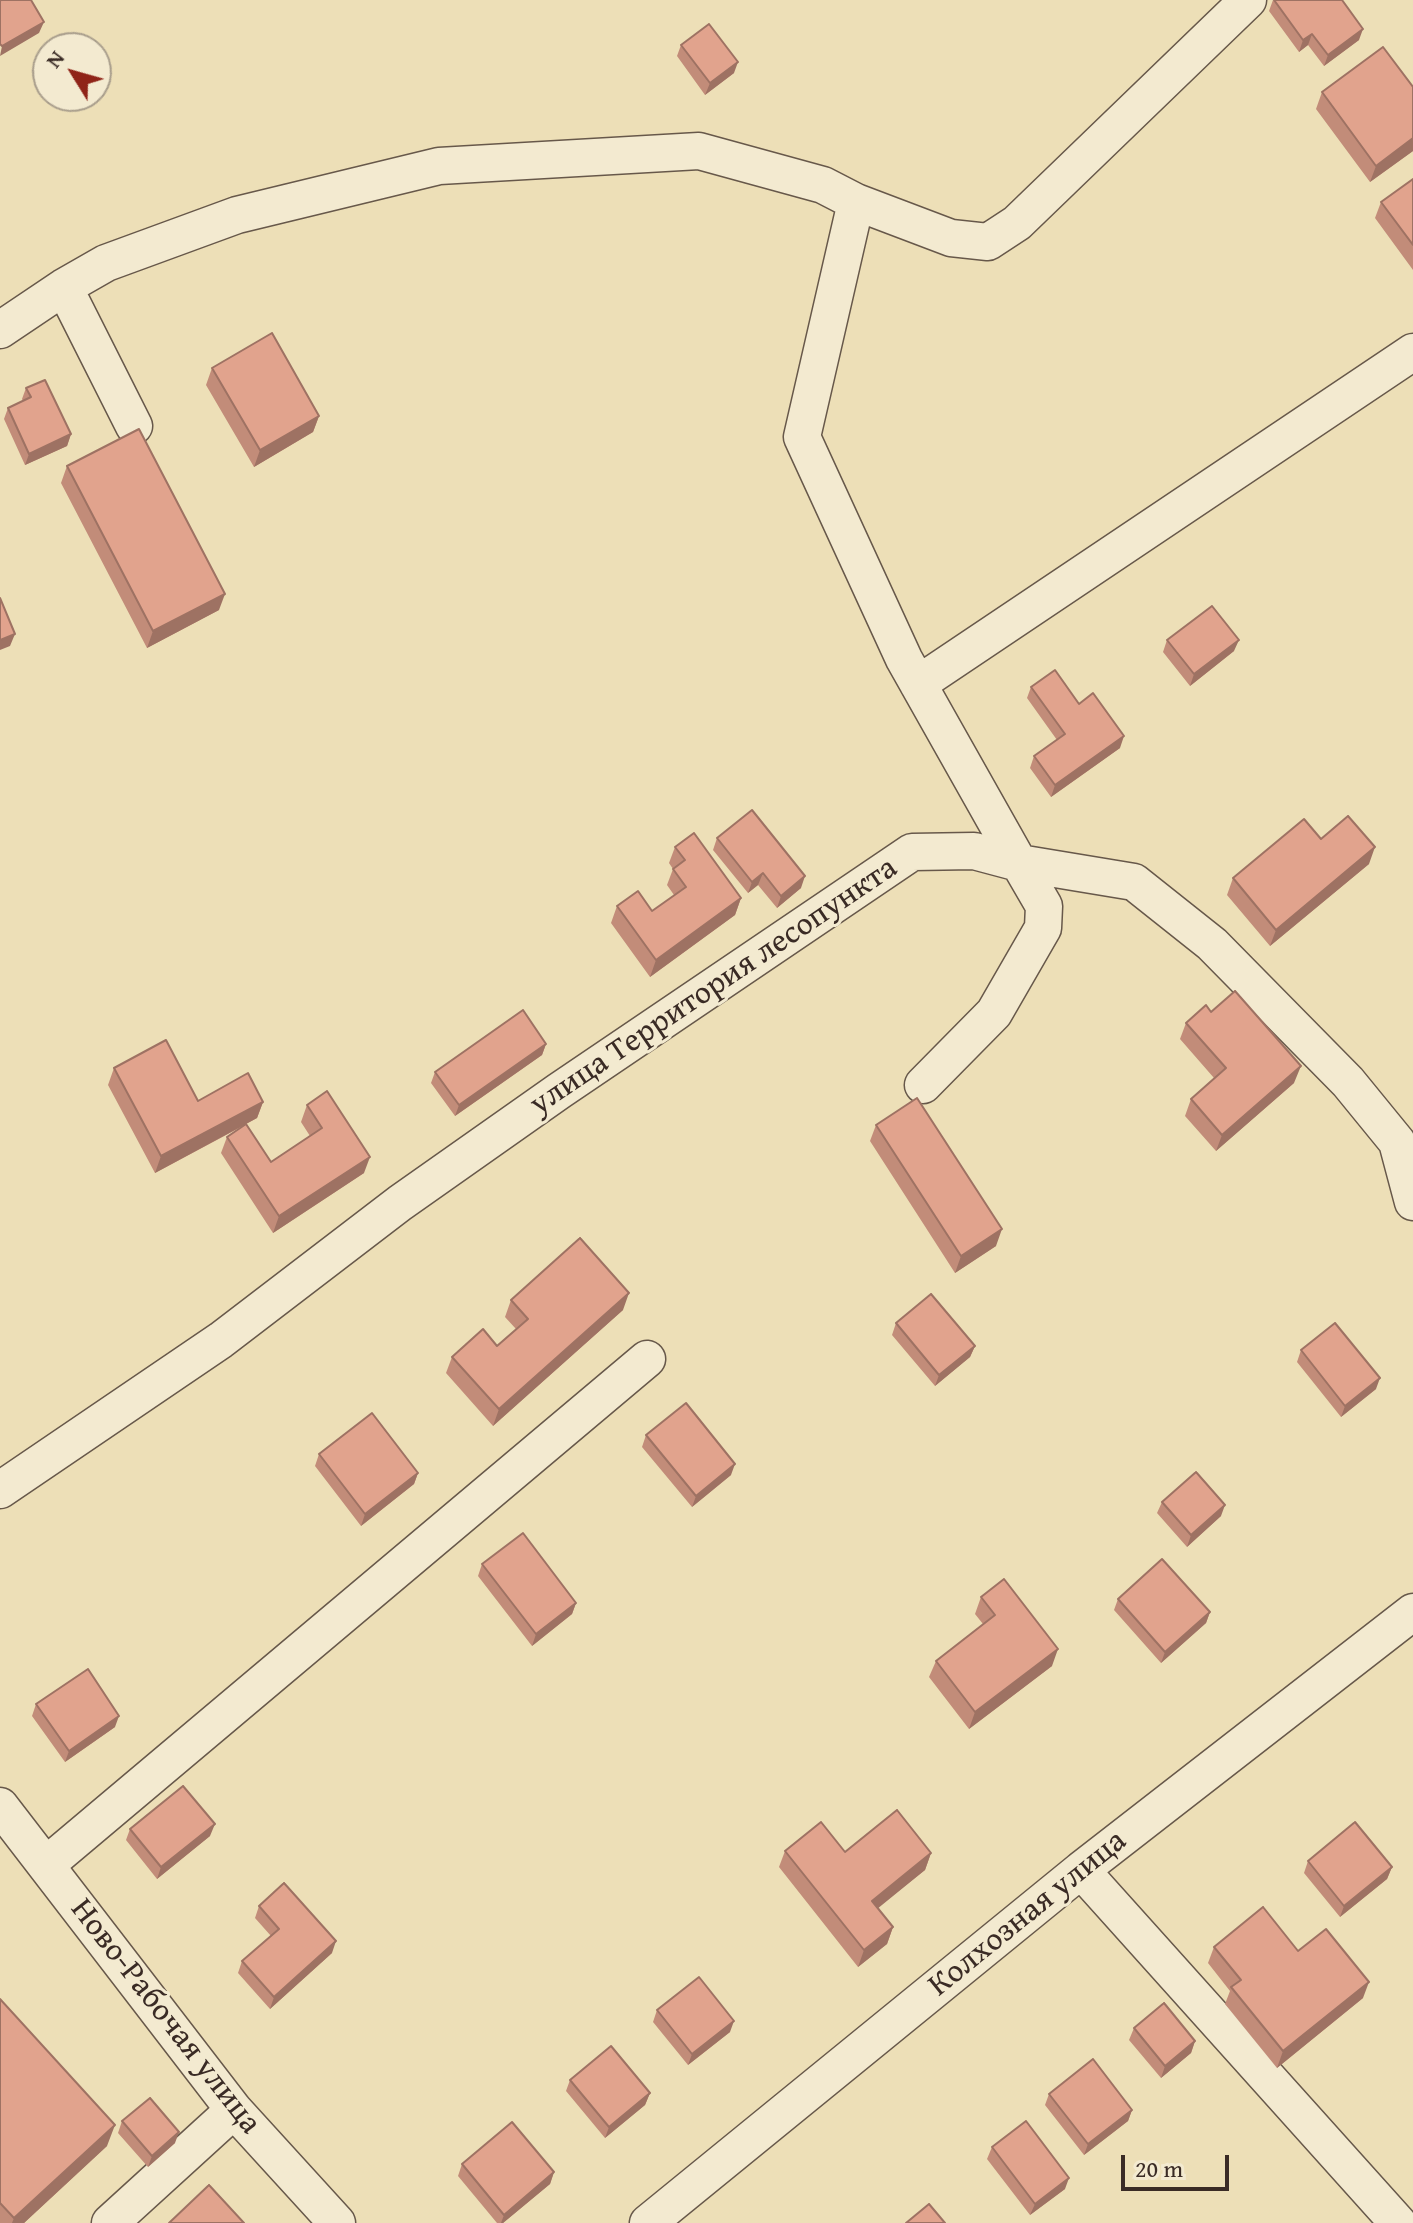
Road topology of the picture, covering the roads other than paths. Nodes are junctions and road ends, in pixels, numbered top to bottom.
1 (1248, 0) edge
2 (856, 202) junction
3 (64, 287) junction
4 (0, 330) edge
5 (1413, 352) edge
6 (134, 426) dead end
7 (918, 684) junction
8 (1019, 863) junction
9 (923, 1085) dead end
10 (1413, 1202) edge
11 (647, 1359) dead end
12 (0, 1490) edge
13 (1413, 1612) edge
14 (0, 1806) edge
15 (46, 1865) junction
16 (1081, 1870) junction
17 (234, 2110) junction
18 (110, 2223) edge
19 (337, 2223) edge
20 (648, 2223) edge
21 (1398, 2223) edge

1 - 2 street
2 - 3 street
2 - 7 street
3 - 4 street
3 - 6 street
5 - 7 street
7 - 8 street
8 - 9 street
8 - 10 street, улица Территория лесопункта
8 - 12 street, улица Территория лесопункта
11 - 15 street
13 - 16 street, Колхозная улица
14 - 15 street, Ново-Рабочая улица
15 - 17 street, Ново-Рабочая улица
16 - 20 street, Колхозная улица
16 - 21 street
17 - 18 street
17 - 19 street, Ново-Рабочая улица

